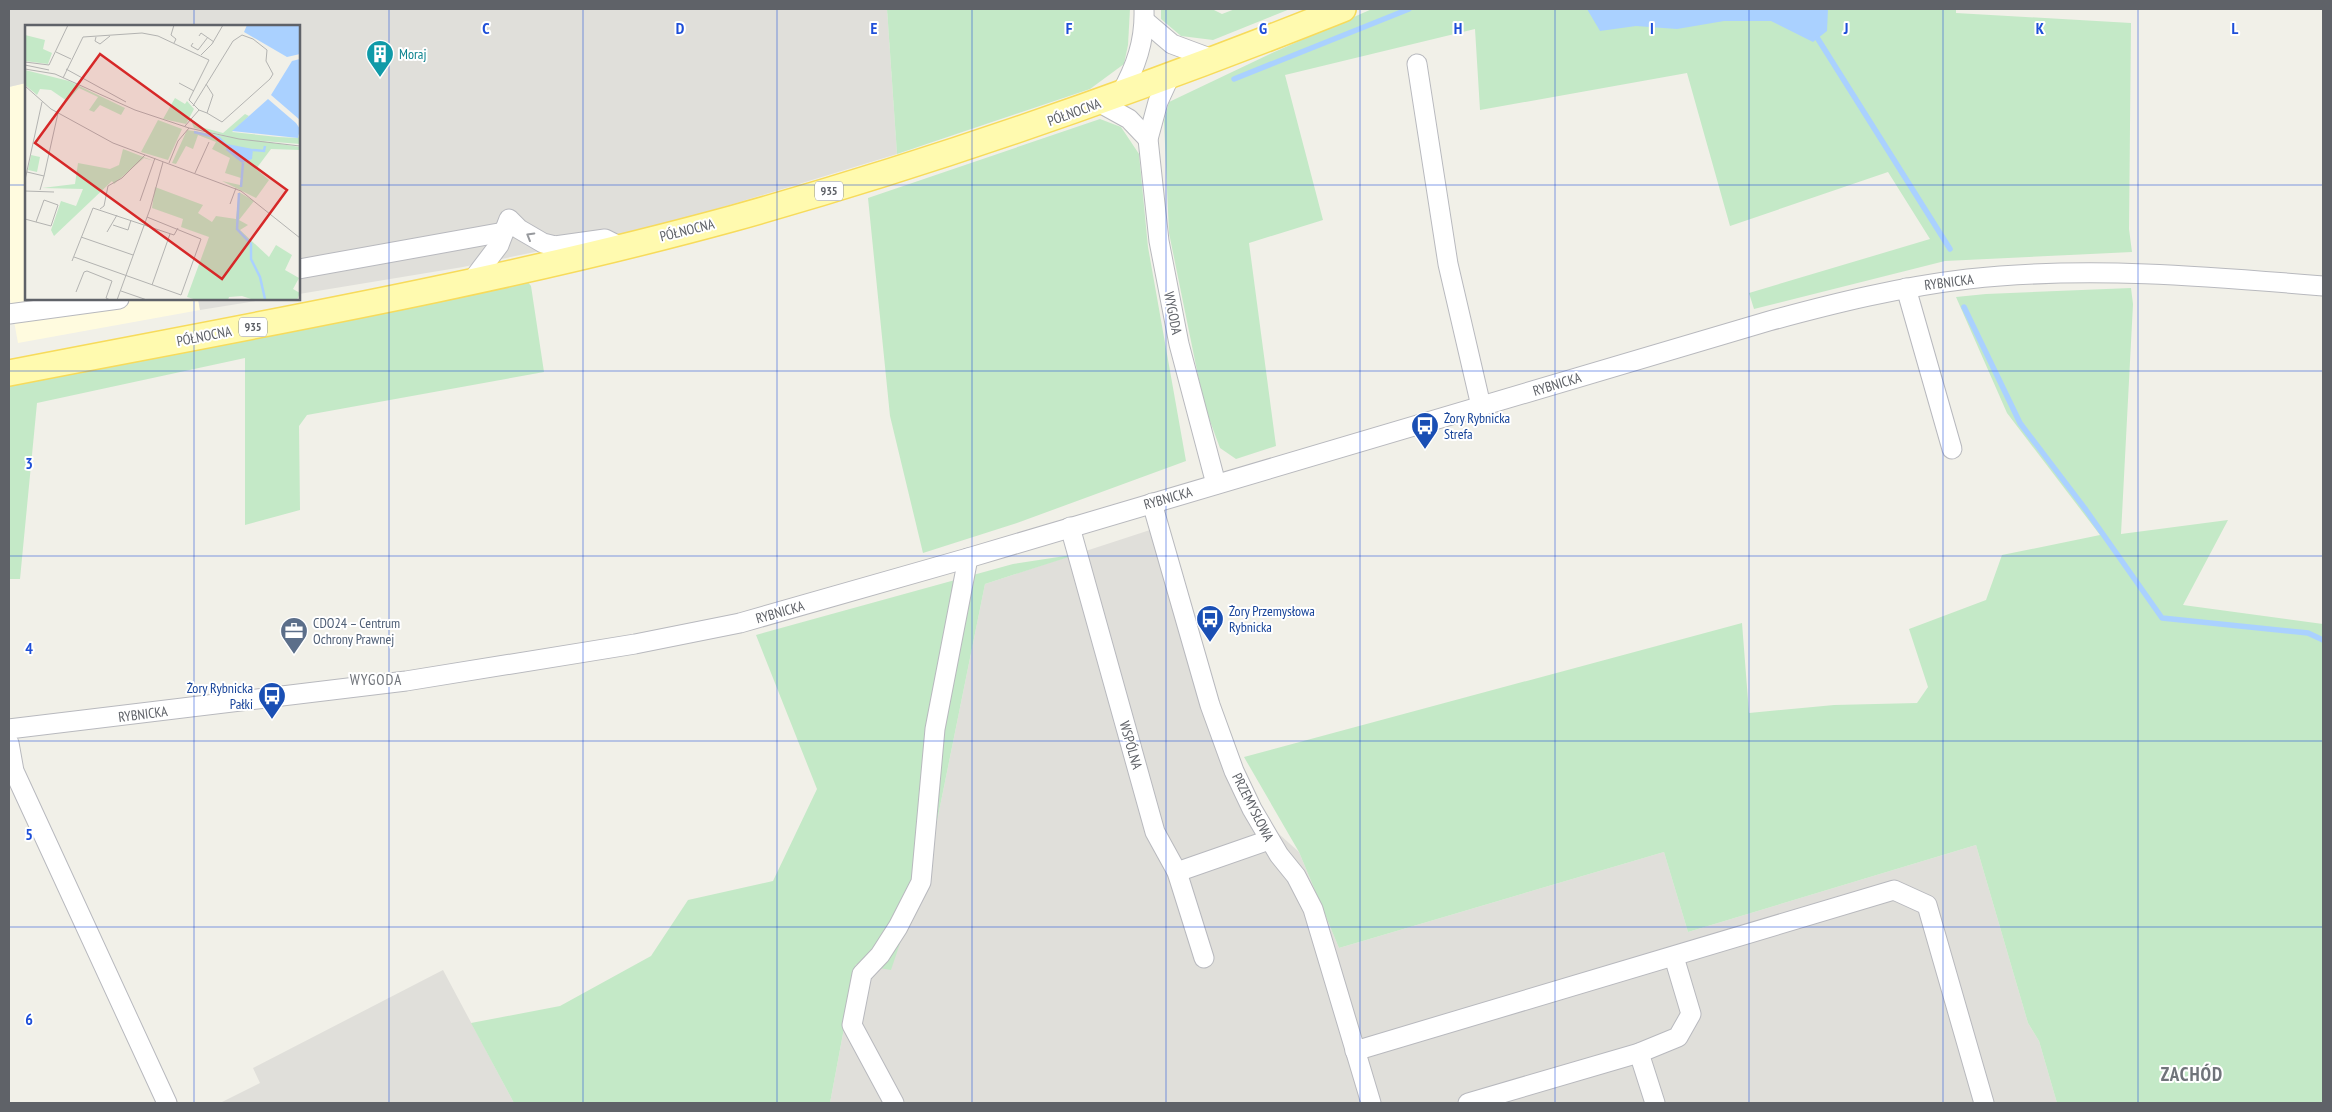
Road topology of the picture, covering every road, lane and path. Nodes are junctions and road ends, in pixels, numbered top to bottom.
1 (1343, 9) edge
2 (1144, 15) edge
3 (1215, 60) junction
4 (1417, 64) dead end
5 (1169, 78) junction
6 (1110, 99) junction
7 (1148, 139) junction
8 (506, 225) junction
9 (621, 246) junction
10 (300, 269) edge
11 (471, 282) junction
12 (2323, 286) edge
13 (1906, 288) junction
14 (112, 300) edge
15 (9, 314) edge
16 (9, 373) edge
17 (1481, 406) junction
18 (1952, 449) dead end
19 (1216, 484) junction
20 (1152, 502) junction
21 (1070, 527) junction
22 (968, 558) junction
23 (9, 730) edge
24 (9, 743) edge
25 (1269, 840) junction
26 (1177, 872) junction
27 (1674, 957) junction
28 (1204, 958) dead end
29 (1355, 1051) junction
30 (1639, 1052) junction
31 (167, 1103) edge
32 (894, 1103) edge
33 (1371, 1103) edge
34 (1468, 1103) edge
35 (1655, 1103) edge
36 (1984, 1103) edge

1 - 3 main road, PÓŁNOCNA / 935
2 - 3 street
2 - 6 street
3 - 5 main road, PÓŁNOCNA / 935
4 - 17 street
5 - 6 main road, PÓŁNOCNA / 935
5 - 7 street
6 - 7 street
6 - 9 main road, PÓŁNOCNA / 935
7 - 19 street, WYGODA
9 -> 8 street
8 - 10 street
8 - 11 street
9 - 11 main road, PÓŁNOCNA / 935
11 - 16 main road, PÓŁNOCNA / 935
12 - 13 street, RYBNICKA
13 - 17 street, RYBNICKA
13 - 18 street
14 - 15 street
17 - 19 street, RYBNICKA
19 - 20 street, RYBNICKA
20 - 21 street, RYBNICKA
20 - 25 street, PRZEMYSŁOWA
21 - 22 street, RYBNICKA
21 - 26 street, WSPÓLNA
22 - 23 street, RYBNICKA
22 - 32 street
24 - 31 street
25 - 26 street
25 - 29 street, PRZEMYSŁOWA
26 - 28 street, WSPÓLNA
27 - 29 street
27 - 30 street
27 - 36 street
29 - 33 street, PRZEMYSŁOWA
30 - 34 street
30 - 35 street

